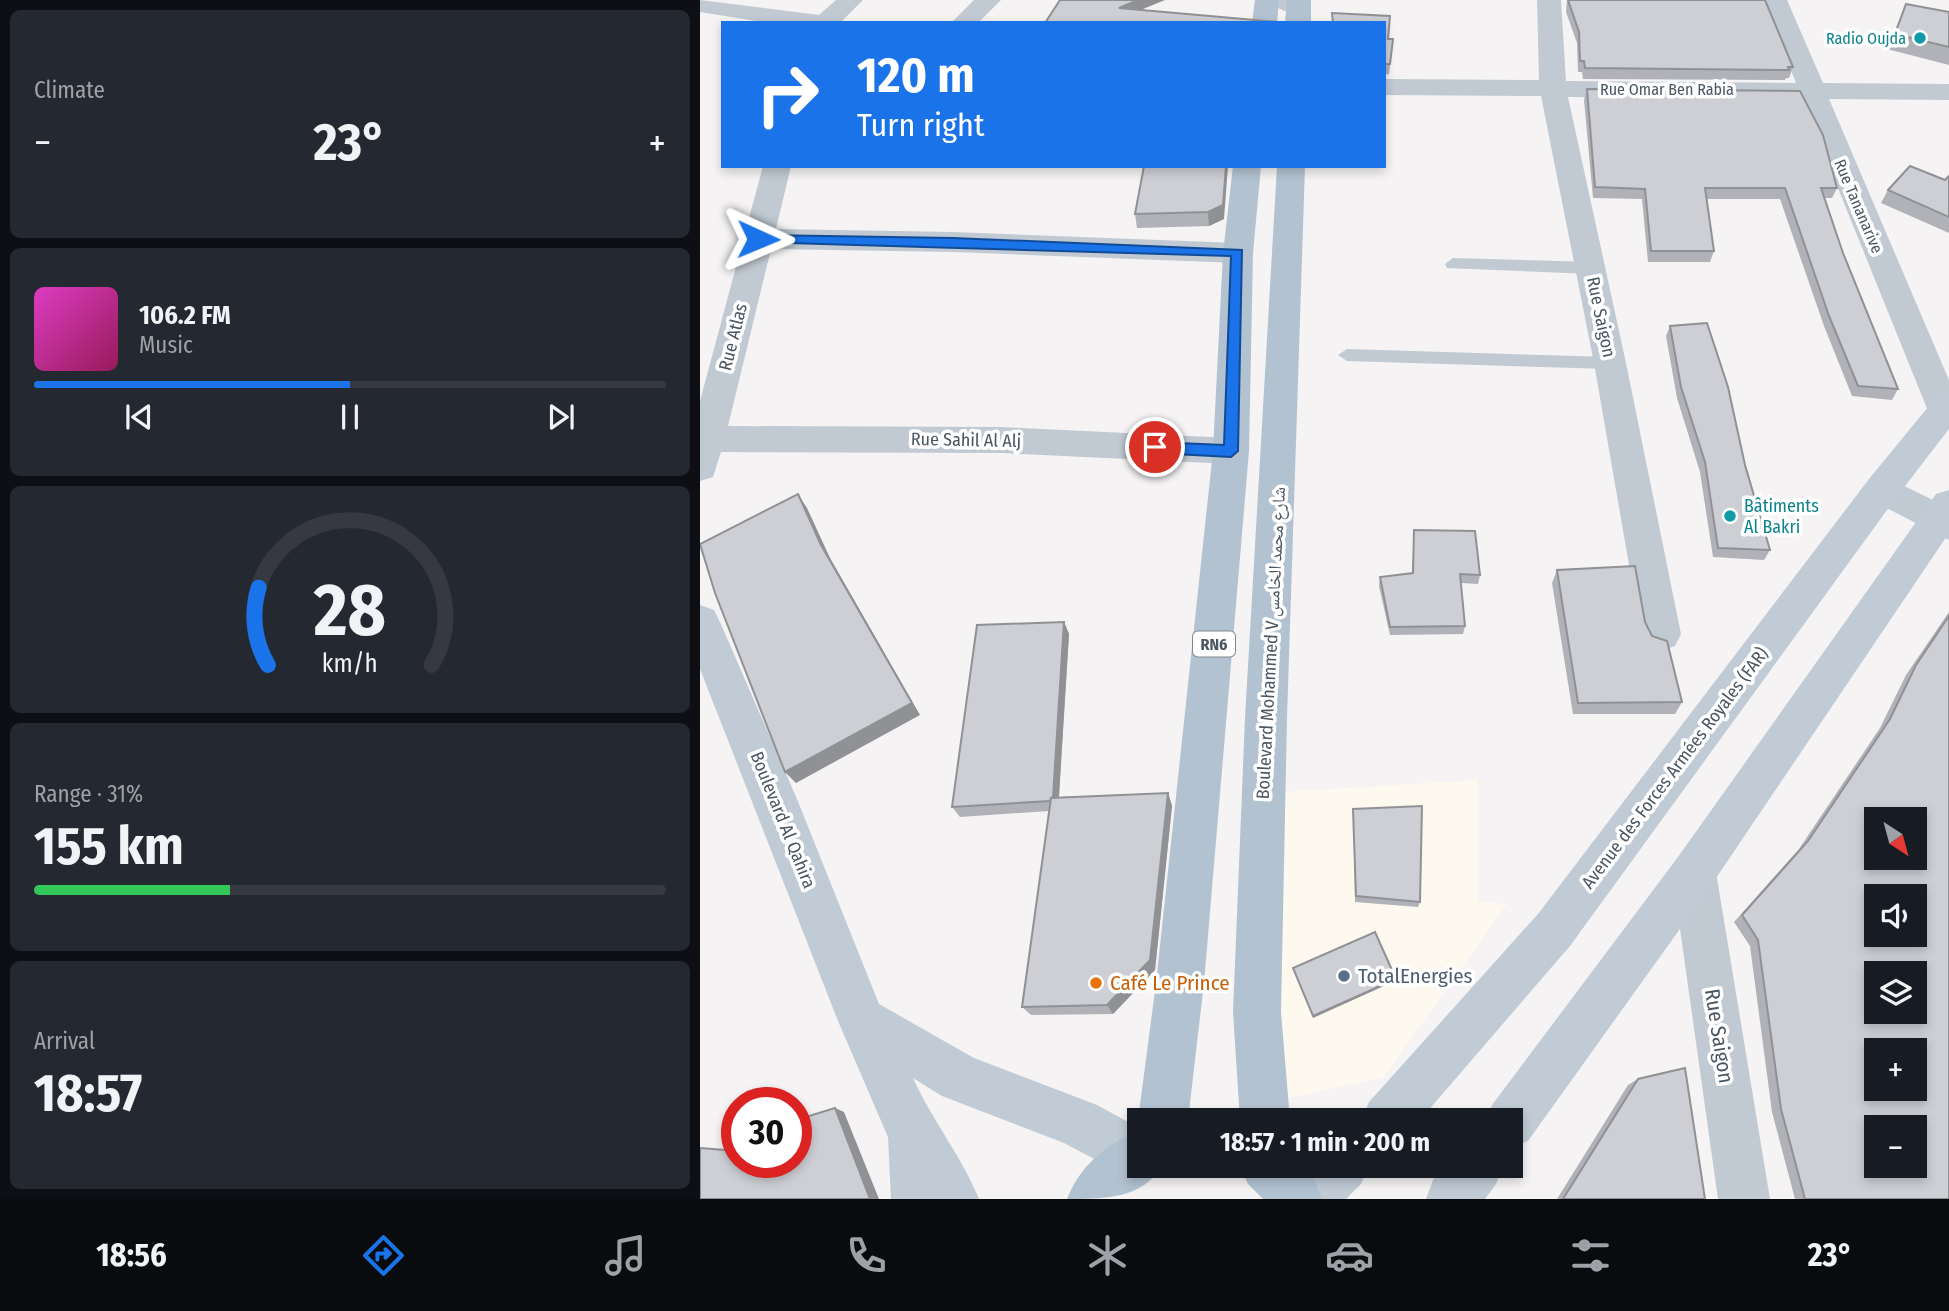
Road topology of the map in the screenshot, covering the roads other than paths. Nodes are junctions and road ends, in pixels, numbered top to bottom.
1 (851, 0) edge
2 (989, 0) edge
3 (1267, 0) edge
4 (1549, 0) edge
5 (1774, 0) edge
6 (700, 5) edge
7 (808, 21) edge
8 (825, 21) edge
9 (965, 21) edge
10 (1264, 21) edge
11 (1386, 87) edge
12 (1553, 88) junction
13 (1811, 90) junction
14 (1949, 92) edge
15 (777, 168) edge
16 (1247, 168) edge
17 (1291, 168) edge
18 (758, 239) junction
19 (1238, 253) junction
20 (1453, 264) dead end
21 (1591, 268) junction
22 (1346, 355) dead end
23 (1610, 362) junction
24 (1947, 408) edge
25 (703, 448) edge
26 (1231, 451) junction
27 (1882, 489) junction
28 (1945, 516) edge
29 (700, 622) edge
30 (1661, 634) dead end
31 (1694, 873) junction
32 (862, 1021) junction
33 (1155, 1108) edge
34 (1264, 1108) edge
35 (1398, 1108) edge
36 (1521, 1108) edge
37 (912, 1133) junction
38 (1127, 1138) edge
39 (1127, 1163) edge
40 (1469, 1178) edge
41 (917, 1199) edge
42 (953, 1199) edge
43 (1093, 1199) edge
44 (1452, 1199) edge
45 (1744, 1199) edge

1 - 8 street
2 - 9 street
3 - 10 main road
4 - 12 street, Rue Saigon
5 - 13 street, Rue Tananarive
6 - 7 street
11 - 12 street, Rue Omar Ben Rabia
12 - 13 street, Rue Omar Ben Rabia
12 - 21 street, Rue Saigon
13 - 14 street, Rue Omar Ben Rabia
13 - 24 street, Rue Tananarive
15 - 18 street, Rue Atlas
16 - 19 main road, RN6
17 - 34 main road, Boulevard Mohammed V شارع محمد الخامس
18 - 19 street
18 - 25 street, Rue Atlas
19 - 26 main road, RN6
20 - 21 lane
21 - 23 street, Rue Saigon
22 - 23 lane
23 - 30 street, Rue Saigon
24 - 27 main road, Avenue des Forces Armées Royales (FAR)
25 - 26 street, Rue Sahil Al Alj
26 - 33 main road, RN6
27 - 28 street
27 - 35 main road, Avenue des Forces Armées Royales (FAR)
28 - 31 main road
29 - 32 main road, Boulevard Al Qahira
31 - 36 main road
31 - 45 street, Rue Saigon
32 - 37 main road, Boulevard Al Qahira
32 - 38 main road
37 - 41 main road
37 - 42 main road, Boulevard Al Qahira
39 - 43 main road
40 - 44 main road

